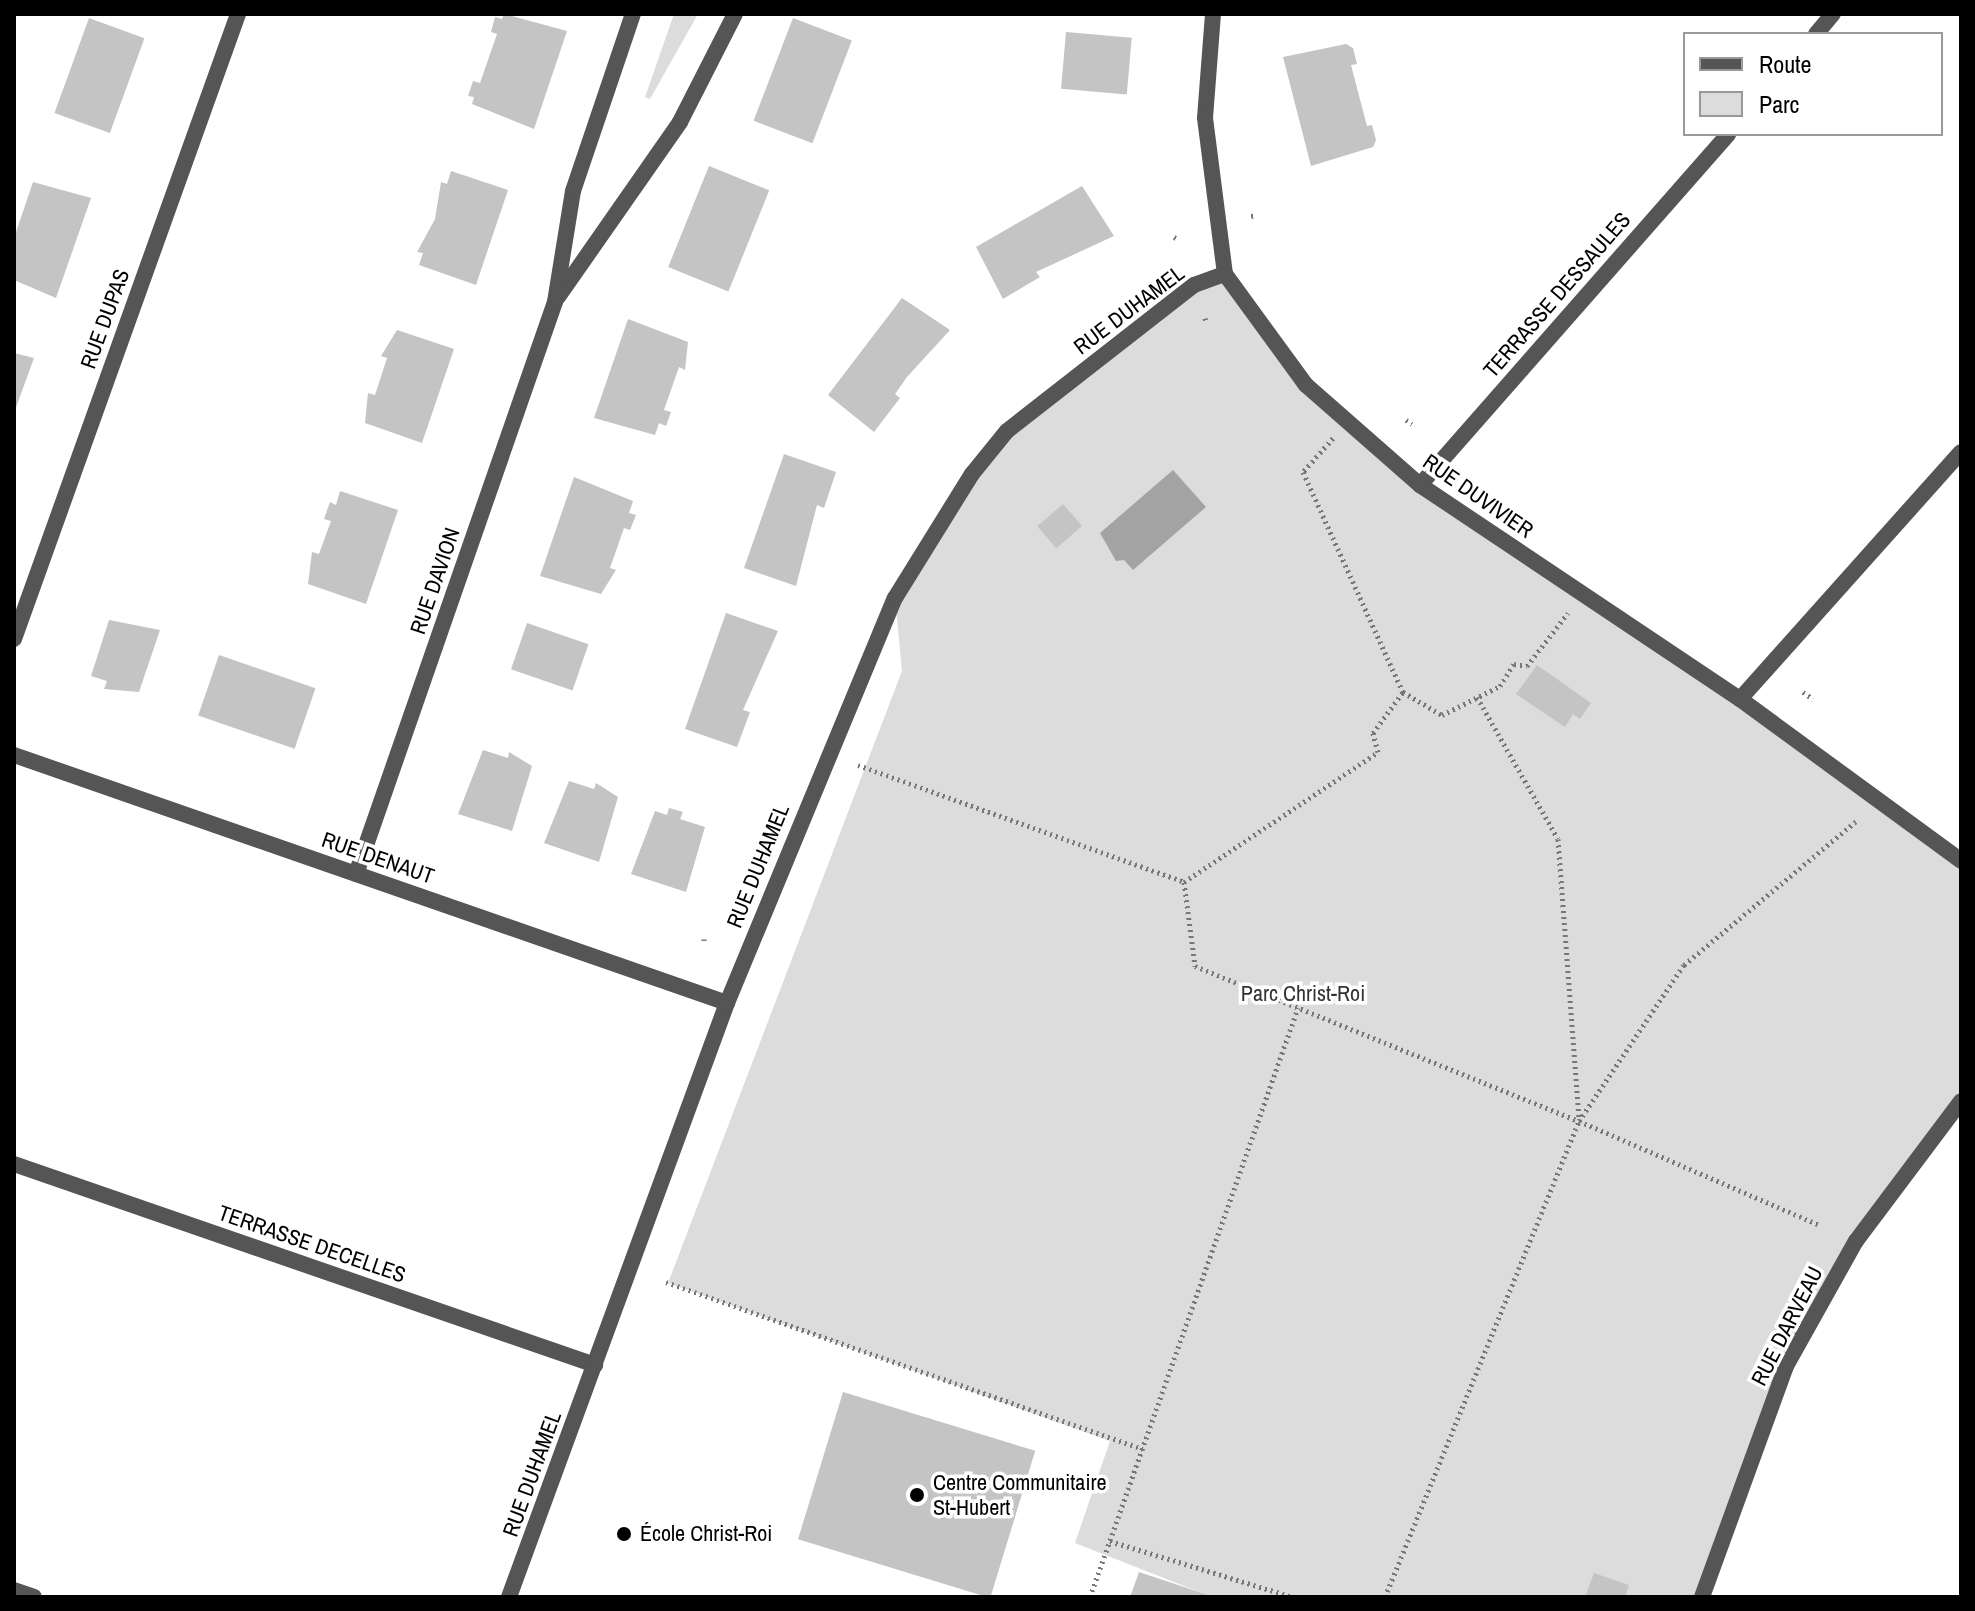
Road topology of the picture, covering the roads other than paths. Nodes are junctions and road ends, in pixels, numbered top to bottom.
1 (238, 14) edge
2 (633, 14) edge
3 (735, 14) edge
4 (1213, 14) edge
5 (1833, 14) edge
6 (1818, 32) edge
7 (1726, 136) edge
8 (1225, 274) junction
9 (555, 302) junction
10 (1961, 452) edge
11 (1420, 485) junction
12 (14, 639) edge
13 (1740, 699) junction
14 (14, 755) edge
15 (1961, 861) edge
16 (356, 874) junction
17 (727, 1003) junction
18 (1961, 1101) edge
19 (14, 1164) edge
20 (595, 1365) junction
21 (14, 1590) edge
22 (34, 1597) edge
23 (509, 1597) edge
24 (1702, 1597) edge

1 - 12 street, RUE DUPAS
2 - 9 street, RUE DAVION
3 - 9 street, RUE DAVION
4 - 8 street, RUE DUVIVIER
5 - 6 street
7 - 11 street, TERRASSE DESSAULES
8 - 11 street, RUE DUVIVIER
8 - 17 street, RUE DUHAMEL
9 - 16 street, RUE DAVION
10 - 13 street
11 - 13 street, RUE DUVIVIER
13 - 15 street, RUE DUVIVIER
14 - 16 street, RUE DENAUT
16 - 17 street, RUE DENAUT
17 - 20 street, RUE DUHAMEL
18 - 24 street, RUE DARVEAU
19 - 20 street, TERRASSE DECELLES
20 - 23 street, RUE DUHAMEL
21 - 22 street

